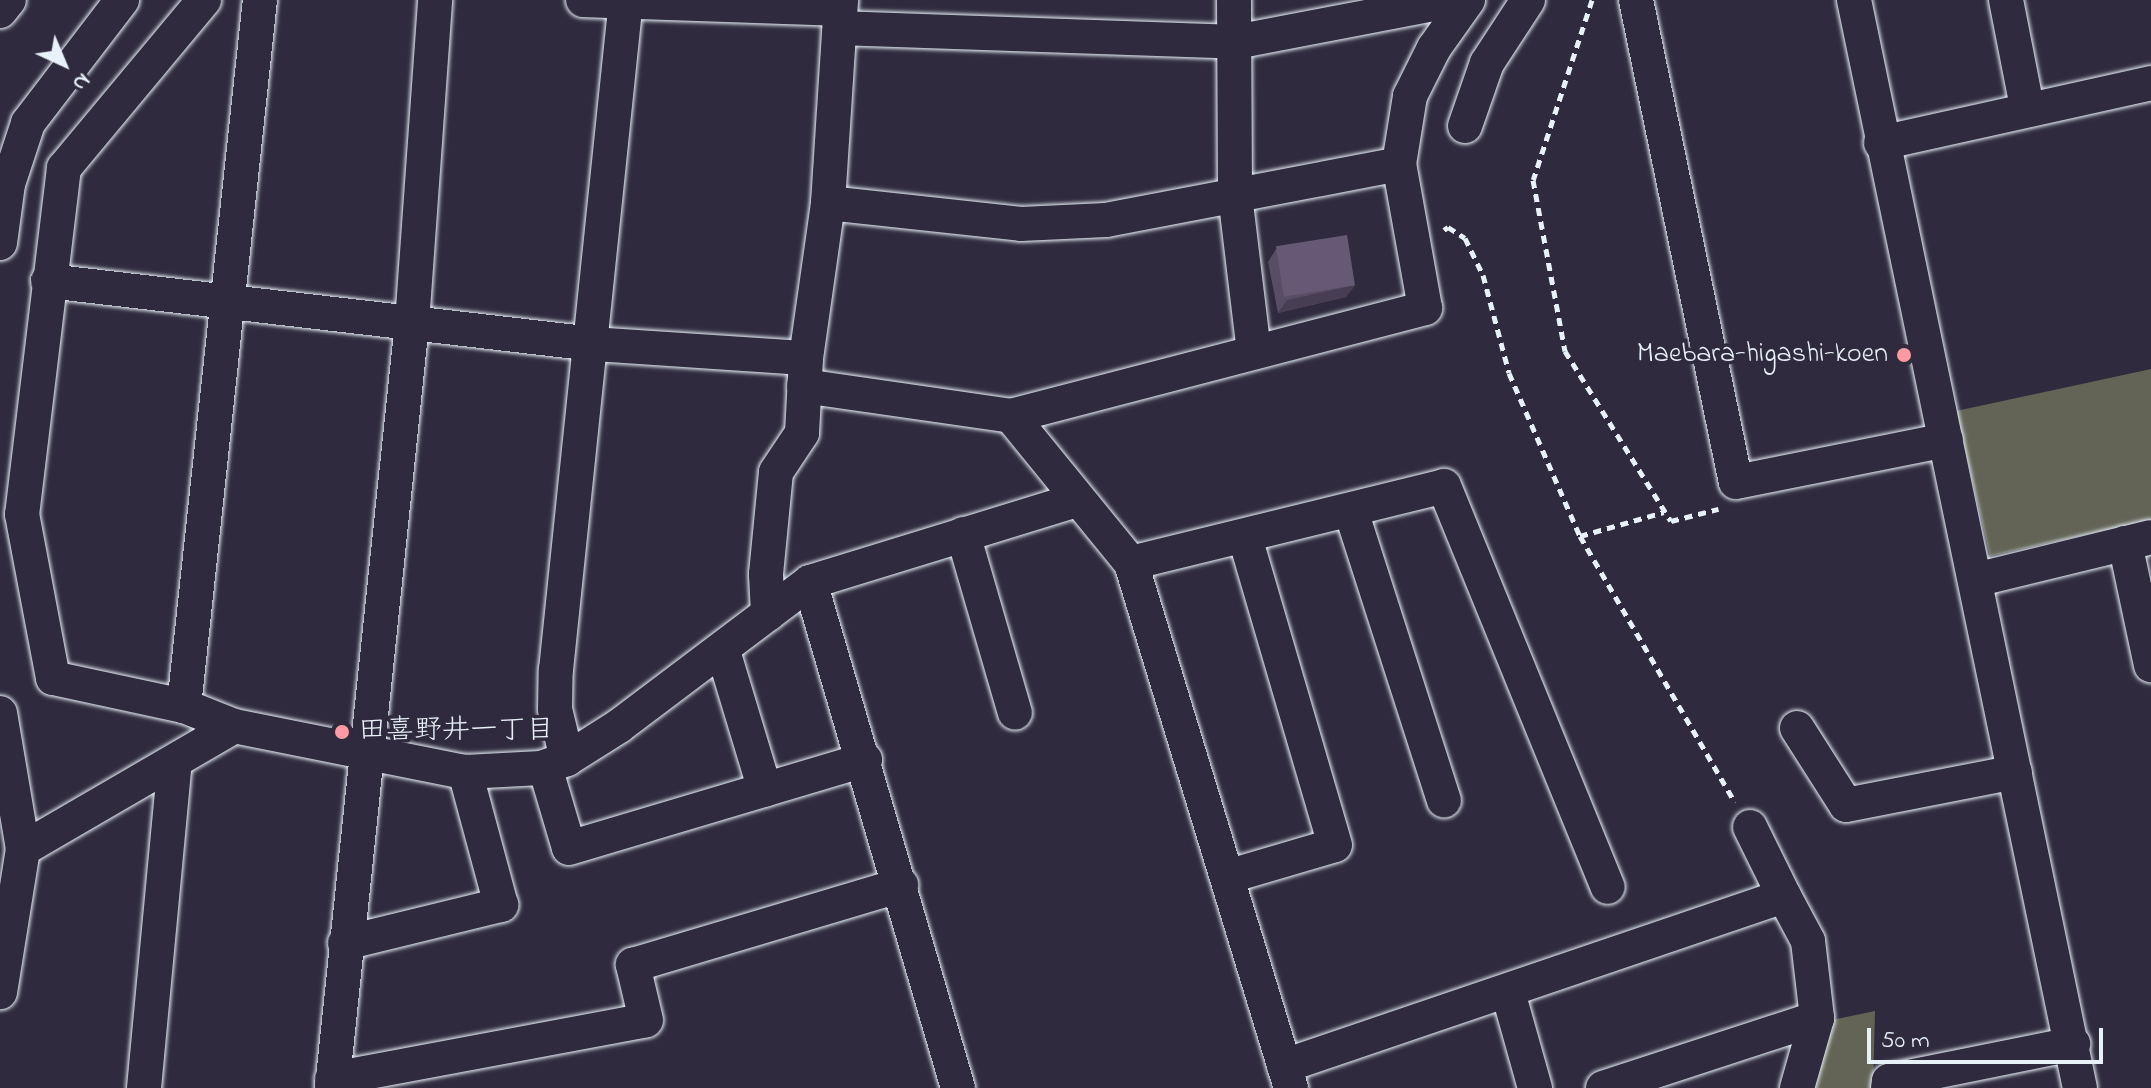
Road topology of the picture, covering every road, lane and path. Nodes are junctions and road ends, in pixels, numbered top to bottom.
1 (9, 0) edge
2 (122, 0) edge
3 (204, 0) edge
4 (260, 0) edge
5 (435, 0) edge
6 (583, 0) edge
7 (1234, 0) edge
8 (1456, 0) edge
9 (1468, 0) edge
10 (1528, 0) edge
11 (1592, 0) edge
12 (1636, 0) edge
13 (1854, 0) edge
14 (2006, 0) edge
15 (626, 2) edge
16 (0, 11) edge
17 (840, 13) edge
18 (1235, 42) junction
19 (2151, 83) edge
20 (2027, 107) junction
21 (1465, 126) dead end
22 (1881, 143) junction
23 (1399, 164) junction
24 (1235, 195) junction
25 (828, 203) junction
26 (1465, 238) dead end
27 (0, 243) edge
28 (48, 281) junction
29 (226, 305) junction
30 (412, 323) junction
31 (593, 344) junction
32 (1254, 351) junction
33 (805, 372) junction
34 (1011, 416) junction
35 (1946, 440) junction
36 (1736, 482) junction
37 (1077, 500) junction
38 (1351, 511) junction
39 (1664, 512) junction
40 (963, 534) junction
41 (1580, 536) junction
42 (1245, 537) junction
43 (2138, 540) edge
44 (1131, 563) junction
45 (1975, 580) junction
46 (810, 582) junction
47 (768, 614) junction
48 (723, 651) junction
49 (2151, 665) edge
50 (184, 706) junction
51 (0, 713) edge
52 (1015, 713) dead end
53 (234, 726) junction
54 (1797, 728) dead end
55 (364, 751) junction
56 (865, 760) junction
57 (175, 763) junction
58 (556, 763) junction
59 (465, 772) junction
60 (2015, 772) junction
61 (765, 790) junction
62 (1444, 800) dead end
63 (1750, 827) joint
64 (23, 849) junction
65 (1230, 876) junction
66 (901, 885) junction
67 (1608, 887) dead end
68 (1784, 896) junction
69 (345, 943) junction
70 (0, 976) edge
71 (0, 992) edge
72 (1508, 992) junction
73 (1817, 1018) junction
74 (2073, 1044) junction
75 (1288, 1077) edge
76 (332, 1084) edge
77 (144, 1088) edge
78 (958, 1088) edge
79 (1535, 1088) edge
80 (1603, 1088) edge
81 (1797, 1088) edge
82 (1888, 1088) edge
83 (2080, 1088) edge

1 - 16 street
2 - 27 street
3 - 28 street
4 - 29 street
5 - 30 street
6 - 15 street
7 - 18 street
8 - 18 street
9 - 23 street
10 - 21 street
11 - 39 path
12 - 36 street
13 - 22 street
14 - 20 street
15 - 17 street
15 - 31 street
17 - 18 street
17 - 25 street
18 - 24 street
19 - 20 street
20 - 22 street
22 - 35 street
23 - 24 street
23 - 32 street
24 - 25 street
24 - 32 street
25 - 33 street
26 - 41 path
28 - 29 street
28 - 50 street
29 - 30 street
29 - 50 street
30 - 31 street
30 - 55 street
31 - 33 street
31 - 58 street
32 - 34 street
33 - 34 street
33 - 47 street
34 - 37 street
35 - 36 street
35 - 45 street
36 - 39 path
37 - 40 street
37 - 44 street
38 - 42 street
38 - 62 street
38 - 67 street
39 - 41 path
40 - 46 street
40 - 52 street
41 - 63 path
42 - 44 street
42 - 65 street
43 - 45 street
43 - 49 street
44 - 65 street
45 - 60 street
46 - 47 street
46 - 56 street
47 - 48 street
48 - 58 street
48 - 61 street
50 - 53 street
51 - 64 street
53 - 55 street
53 - 57 street
54 - 60 street
55 - 59 street
55 - 69 street
56 - 61 street
56 - 66 street
57 - 64 street
57 - 77 street
58 - 59 street
58 - 61 street
59 - 69 street
60 - 74 street
63 - 68 street
64 - 70 street
65 - 75 street
66 - 76 street
66 - 78 street
68 - 72 street
68 - 73 street
69 - 76 street
70 - 71 street
72 - 75 street
72 - 79 street
73 - 80 street
73 - 81 street
74 - 82 street
74 - 83 street

